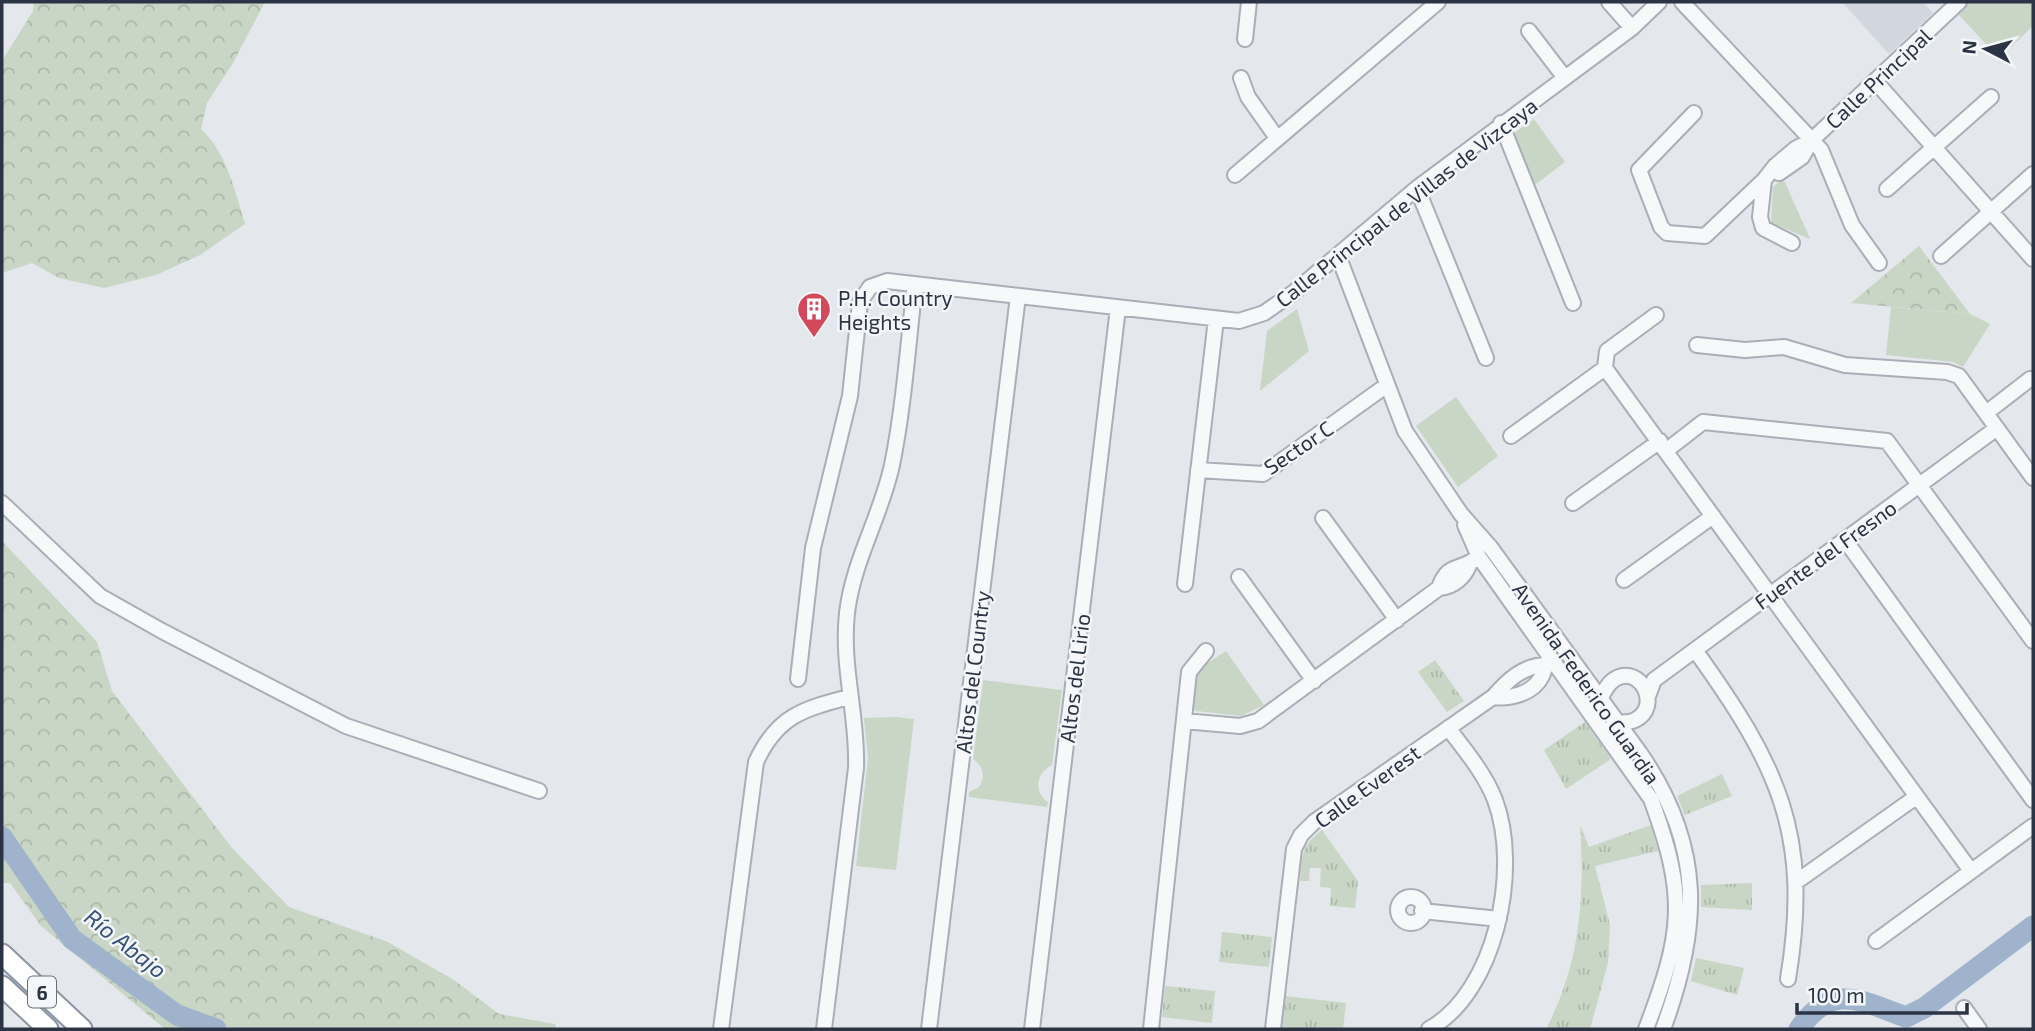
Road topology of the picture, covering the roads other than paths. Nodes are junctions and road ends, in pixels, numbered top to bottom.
1 (1249, 2) edge
2 (1438, 2) edge
3 (1609, 2) edge
4 (1659, 2) edge
5 (1682, 2) edge
6 (1959, 2) edge
7 (1632, 28) junction
8 (1529, 31) dead end
9 (1245, 38) dead end
10 (1241, 78) dead end
11 (1565, 78) junction
12 (1876, 82) junction
13 (1991, 97) dead end
14 (1694, 113) dead end
15 (1501, 123) junction
16 (1277, 138) junction
17 (1812, 140) junction
18 (1934, 147) junction
19 (2033, 174) edge
20 (1234, 175) dead end
21 (1765, 180) junction
22 (1417, 188) junction
23 (1887, 189) dead end
24 (1991, 212) junction
25 (1792, 243) dead end
26 (1338, 255) junction
27 (1941, 256) dead end
28 (2033, 259) edge
29 (1879, 263) dead end
30 (915, 284) junction
31 (1018, 296) junction
32 (1573, 303) dead end
33 (1118, 308) junction
34 (1656, 315) dead end
35 (1216, 319) junction
36 (1697, 345) dead end
37 (1486, 358) dead end
38 (1605, 368) junction
39 (2030, 379) dead end
40 (1387, 386) junction
41 (1986, 413) junction
42 (1997, 428) junction
43 (1511, 436) dead end
44 (1664, 445) junction
45 (1198, 470) junction
46 (2033, 478) edge
47 (1920, 485) junction
48 (2, 503) edge
49 (1573, 503) dead end
50 (1713, 516) junction
51 (1322, 518) dead end
52 (1845, 540) junction
53 (1480, 556) junction
54 (1239, 578) dead end
55 (1624, 580) dead end
56 (1185, 584) dead end
57 (1769, 596) junction
58 (1396, 620) junction
59 (2033, 640) edge
60 (1566, 650) junction
61 (1695, 650) junction
62 (1206, 651) dead end
63 (1548, 663) junction
64 (798, 679) dead end
65 (1637, 679) junction
66 (1654, 680) junction
67 (1314, 681) junction
68 (1648, 696) junction
69 (849, 697) junction
70 (1601, 700) junction
71 (1588, 709) junction
72 (1184, 721) junction
73 (1616, 722) junction
74 (1448, 728) junction
75 (1604, 731) junction
76 (539, 791) dead end
77 (1916, 797) junction
78 (2033, 800) edge
79 (2033, 826) edge
80 (1971, 871) junction
81 (1796, 882) junction
82 (1684, 894) junction
83 (1422, 911) dead end
84 (1499, 919) junction
85 (1876, 941) dead end
86 (2, 947) edge
87 (2, 954) edge
88 (18, 970) junction
89 (1788, 979) dead end
90 (2, 986) edge
91 (1964, 1008) dead end
92 (48, 1029) edge
93 (82, 1029) edge
94 (721, 1029) edge
95 (824, 1029) edge
96 (929, 1029) edge
97 (1032, 1029) edge
98 (1151, 1029) edge
99 (1273, 1029) edge
100 (1429, 1029) edge
101 (1646, 1029) edge
102 (1663, 1029) edge
103 (1979, 1029) edge

1 - 9 street
2 - 16 street
3 - 7 street
4 - 7 street, Calle Principal de Villas de Vizcaya
5 - 17 street, Calle Principal
6 - 12 street, Calle Principal
7 - 11 street, Calle Principal de Villas de Vizcaya
8 - 11 street
10 - 16 street
11 - 15 street, Calle Principal de Villas de Vizcaya
12 - 17 street, Calle Principal
12 - 18 street
13 - 18 street
14 - 21 street
15 - 22 street, Calle Principal de Villas de Vizcaya
15 - 32 street
16 - 20 street
17 - 21 street
17 - 29 street
18 - 23 street
18 - 24 street
19 - 24 street
21 - 25 street
22 - 26 street, Calle Principal de Villas de Vizcaya
22 - 37 street
24 - 27 street
24 - 28 street
26 - 35 street, Calle Principal de Villas de Vizcaya
26 - 40 street, Avenida Federico Guardia
30 - 31 street, Calle Principal de Villas de Vizcaya
30 - 64 street, Calle Principal de Villas de Vizcaya
30 - 69 street
31 - 33 street, Calle Principal de Villas de Vizcaya
31 - 96 street, Altos del Country
33 - 35 street, Calle Principal de Villas de Vizcaya
33 - 97 street, Altos del Lirio
34 - 38 street
35 - 45 street
36 - 41 street
38 - 43 street
38 - 44 street
39 - 41 street
40 - 45 street, Sector C
40 - 53 street, Avenida Federico Guardia
41 - 42 street
42 - 46 street
42 - 47 street, Fuente del Fresno
44 - 47 street
44 - 49 street
44 - 50 street
45 - 56 street
47 - 52 street, Fuente del Fresno
47 - 59 street
48 - 76 street
50 - 55 street
50 - 57 street
51 - 58 street
52 - 57 street, Fuente del Fresno
52 - 78 street
53 - 58 street
53 - 60 street, Avenida Federico Guardia
53 - 63 street, Avenida Federico Guardia
54 - 67 street
57 - 61 street, Fuente del Fresno
57 - 77 street
58 - 67 street
60 - 63 street, Calle Everest
60 - 70 street, Avenida Federico Guardia
61 - 66 street, Fuente del Fresno
61 - 81 street
62 - 72 street
63 - 71 street, Avenida Federico Guardia
63 - 74 street, Calle Everest
65 - 66 street
65 - 68 street
65 - 70 street
66 - 68 street
67 - 72 street
68 - 73 street
69 - 94 street
69 - 95 street
70 - 71 street
70 - 73 street, Avenida Federico Guardia
71 - 75 street, Avenida Federico Guardia
72 - 98 street
73 - 75 street
73 - 82 street, Avenida Federico Guardia
74 - 84 street
74 - 99 street, Calle Everest
75 - 82 street, Avenida Federico Guardia
77 - 80 street
77 - 81 street
79 - 80 street
80 - 85 street
81 - 89 street
82 - 101 street, Avenida Federico Guardia
82 - 102 street, Avenida Federico Guardia
83 - 84 street
84 - 100 street
86 - 88 street
87 - 88 highway, 6
88 - 93 highway, 6
90 - 92 highway, 6
91 - 103 street

